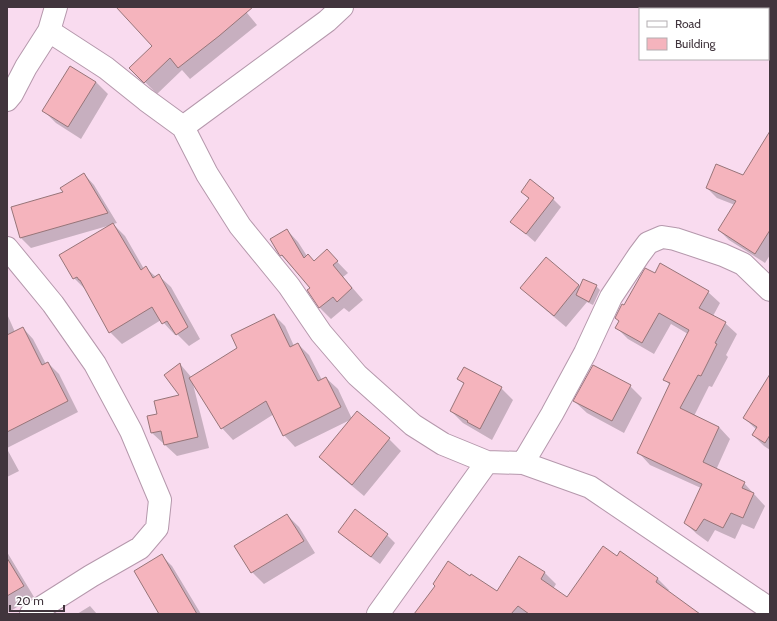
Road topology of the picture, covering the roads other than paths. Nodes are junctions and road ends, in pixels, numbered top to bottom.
1 (56, 7) edge
2 (342, 7) edge
3 (49, 31) junction
4 (7, 100) edge
5 (183, 127) junction
6 (7, 248) edge
7 (770, 290) edge
8 (487, 462) junction
9 (524, 463) junction
10 (770, 609) edge
11 (31, 614) edge
12 (378, 614) edge

1 - 3 street
2 - 5 street
3 - 4 street
3 - 5 street
5 - 8 street
6 - 11 street
7 - 9 street
8 - 9 street
8 - 12 street
9 - 10 street

